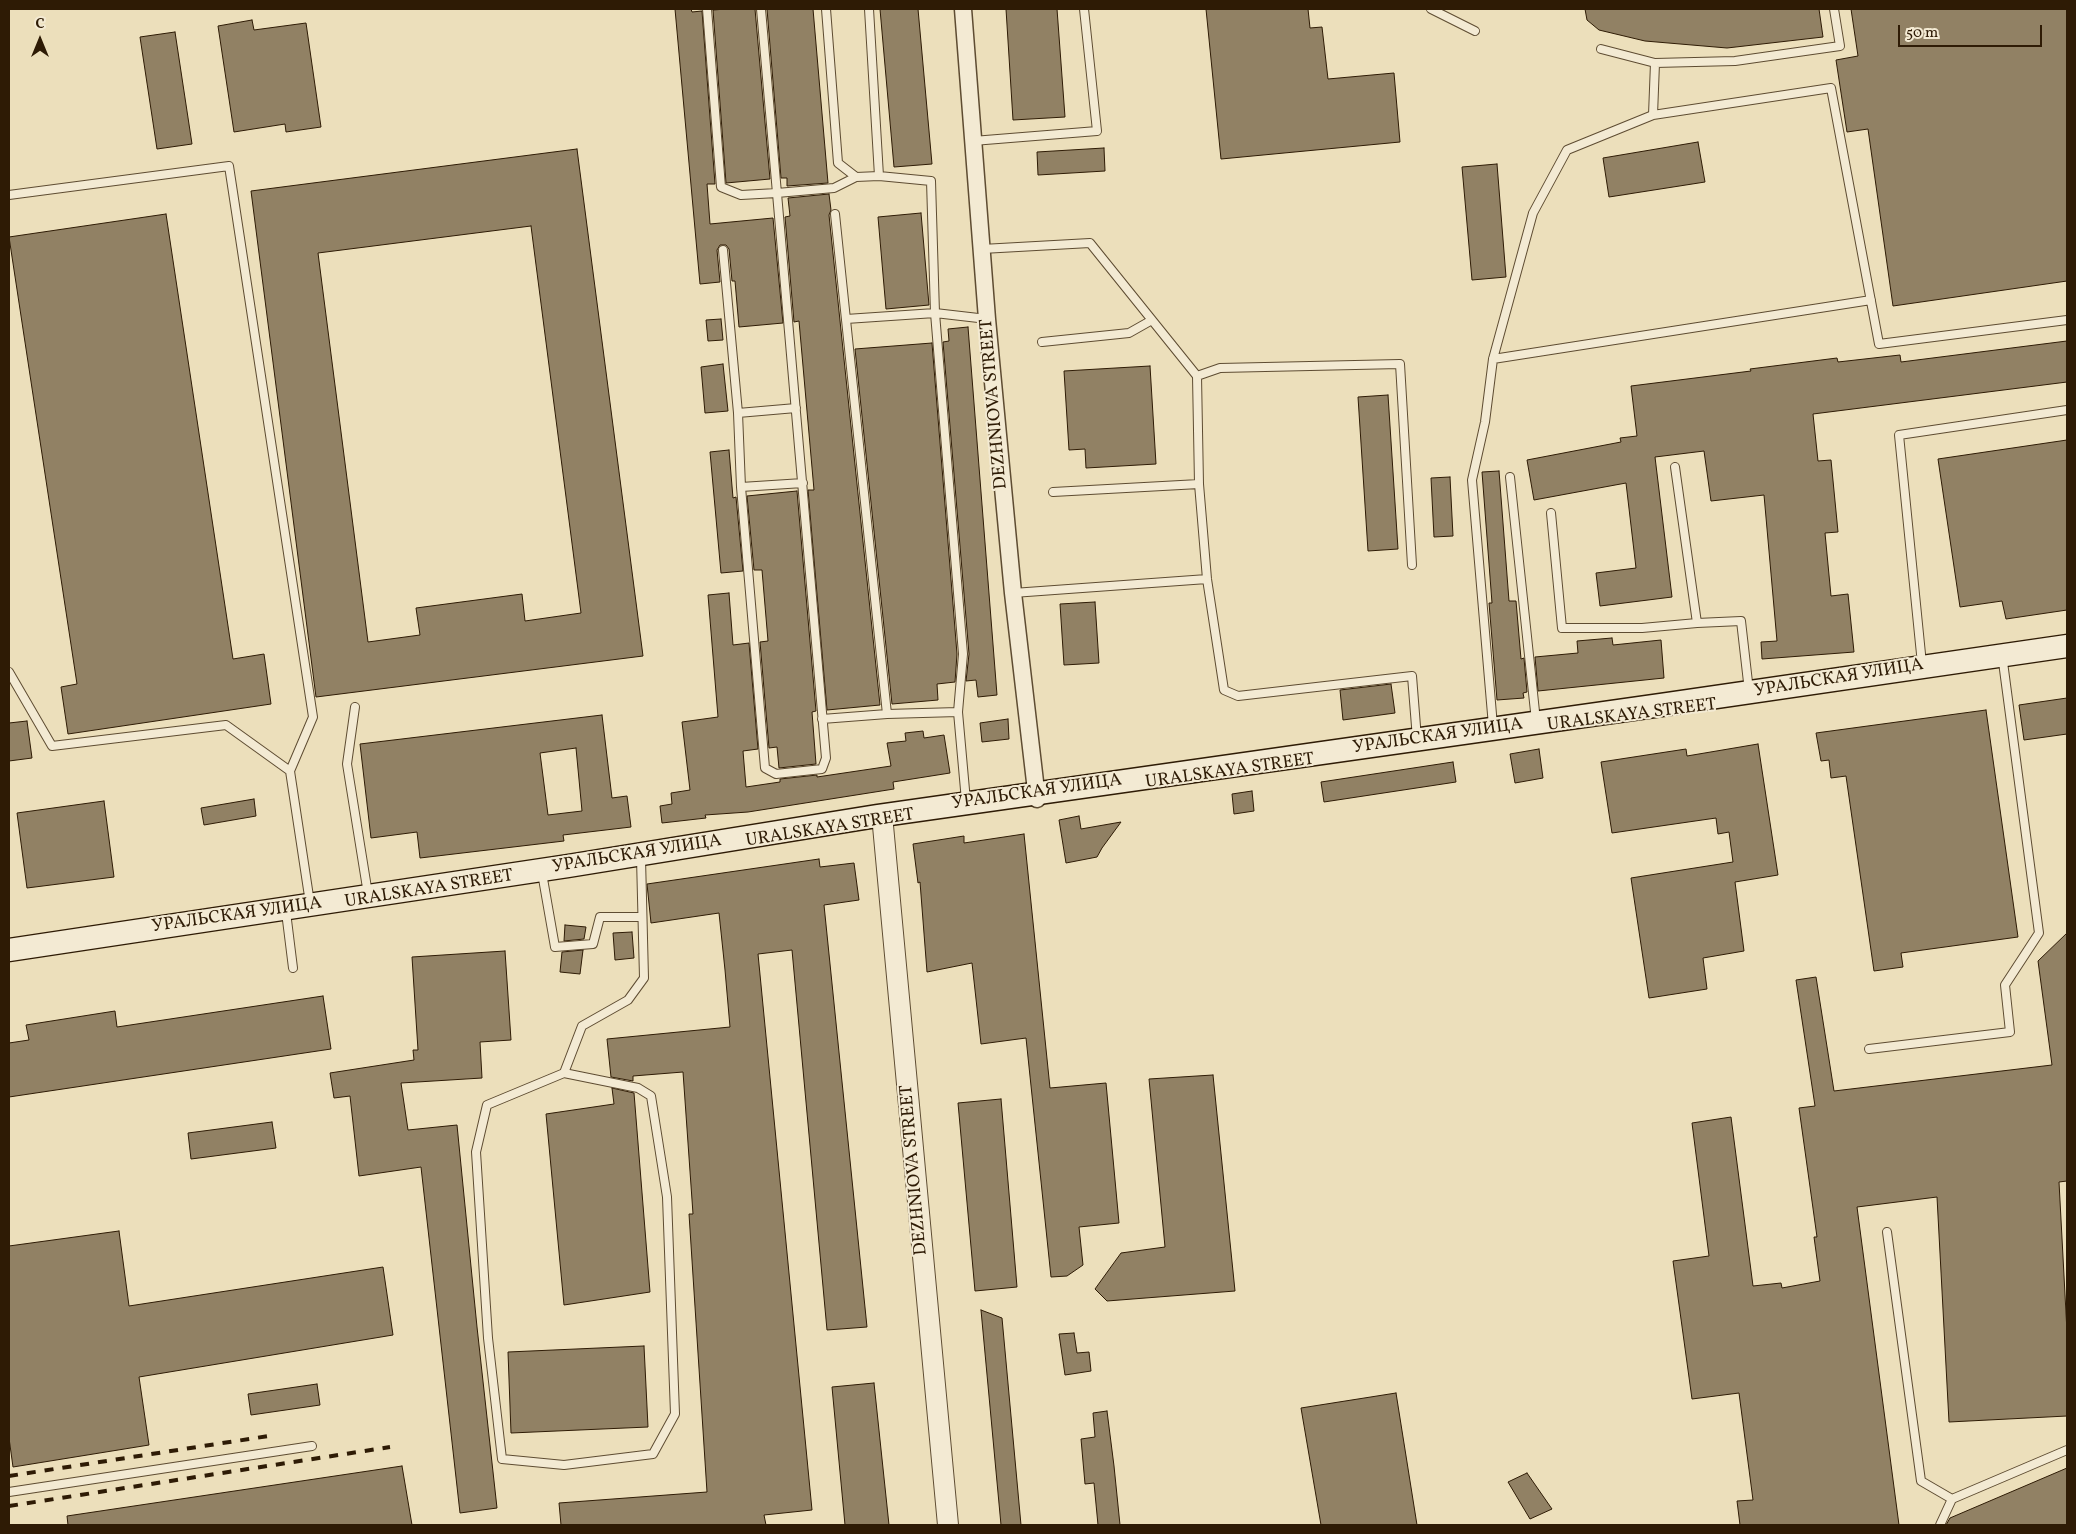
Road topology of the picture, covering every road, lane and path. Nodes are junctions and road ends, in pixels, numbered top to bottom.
1 (707, 9) edge
2 (761, 9) edge
3 (826, 9) edge
4 (869, 9) edge
5 (963, 9) edge
6 (1084, 9) edge
7 (1431, 9) edge
8 (1834, 9) edge
9 (1475, 31) dead end
10 (1600, 49) dead end
11 (1655, 63) junction
12 (1653, 115) junction
13 (973, 141) junction
14 (879, 176) junction
15 (856, 177) junction
16 (777, 193) junction
17 (9, 195) edge
18 (835, 214) dead end
19 (982, 249) junction
20 (723, 250) dead end
21 (1871, 300) junction
22 (935, 312) junction
23 (846, 319) junction
24 (987, 319) junction
25 (1152, 320) junction
26 (2067, 320) edge
27 (1042, 342) dead end
28 (1493, 359) junction
29 (1197, 376) junction
30 (796, 408) junction
31 (2067, 410) edge
32 (738, 413) junction
33 (1675, 468) dead end
34 (1510, 477) dead end
35 (803, 483) junction
36 (1199, 484) junction
37 (741, 487) junction
38 (1054, 492) dead end
39 (1551, 513) dead end
40 (1412, 566) dead end
41 (1207, 579) junction
42 (1013, 593) junction
43 (1697, 623) junction
44 (2067, 646) edge
45 (2067, 653) edge
46 (2003, 658) junction
47 (1923, 670) junction
48 (9, 672) edge
49 (1750, 696) junction
50 (355, 707) dead end
51 (958, 712) junction
52 (887, 714) junction
53 (822, 719) junction
54 (1536, 726) junction
55 (1493, 732) junction
56 (1418, 743) junction
57 (290, 771) junction
58 (1037, 796) junction
59 (967, 803) junction
60 (882, 818) junction
61 (641, 858) junction
62 (542, 873) junction
63 (368, 896) junction
64 (311, 906) junction
65 (286, 912) junction
66 (642, 917) junction
67 (9, 950) edge
68 (9, 954) edge
69 (293, 968) dead end
70 (1869, 1049) dead end
71 (564, 1073) junction
72 (1887, 1232) dead end
73 (312, 1446) dead end
74 (2067, 1450) edge
75 (9, 1492) edge
76 (1952, 1499) junction
77 (948, 1525) edge
78 (1940, 1525) edge

1 - 16 lane
2 - 16 lane
3 - 15 lane
4 - 14 lane
5 - 13 street, DEZHNIOVA STREET
6 - 13 lane
7 - 9 lane
8 - 11 lane
10 - 11 lane
11 - 12 lane
12 - 21 lane
12 - 28 lane
13 - 19 street, DEZHNIOVA STREET
14 - 15 lane
14 - 22 lane
15 - 16 lane
16 - 30 lane
17 - 57 lane
18 - 23 lane
19 - 24 street, DEZHNIOVA STREET
19 - 25 lane
20 - 32 lane
21 - 26 lane
21 - 28 lane
22 - 23 lane
22 - 24 lane
22 - 51 lane
23 - 52 lane
24 - 42 street, DEZHNIOVA STREET
25 - 27 lane
25 - 29 lane
28 - 55 lane
29 - 36 lane
29 - 40 lane
30 - 32 lane
30 - 35 lane
31 - 47 lane
32 - 37 lane
33 - 43 lane
34 - 54 lane
35 - 37 lane
35 - 53 lane
36 - 38 lane
36 - 41 lane
37 - 53 lane
39 - 43 lane
41 - 42 lane
41 - 56 lane
42 - 58 street, DEZHNIOVA STREET
43 - 49 lane
44 - 46 main road
45 - 46 main road, URALSKAYA STREET
46 - 47 main road, URALSKAYA STREET
46 - 70 lane
47 - 49 main road, URALSKAYA STREET
48 - 57 lane
49 - 54 main road, URALSKAYA STREET
50 - 63 lane
51 - 52 lane
51 - 59 lane
52 - 53 lane
54 - 55 main road, URALSKAYA STREET
55 - 56 main road, URALSKAYA STREET
56 - 58 main road, URALSKAYA STREET
57 - 64 lane
58 - 59 main road, УРАЛЬСКАЯ УЛИЦА
58 - 60 main road, URALSKAYA STREET
59 - 60 main road, УРАЛЬСКАЯ УЛИЦА
60 - 61 main road, URALSKAYA STREET
60 - 63 main road, УРАЛЬСКАЯ УЛИЦА
60 - 77 street, DEZHNIOVA STREET
61 - 62 main road, URALSKAYA STREET
61 - 66 lane
62 - 64 main road, URALSKAYA STREET
62 - 66 lane
63 - 64 main road, УРАЛЬСКАЯ УЛИЦА
64 - 65 main road, URALSKAYA STREET
64 - 67 main road, УРАЛЬСКАЯ УЛИЦА
65 - 68 main road, URALSKAYA STREET
65 - 69 lane
66 - 71 lane
71 - 71 lane
72 - 76 lane
73 - 75 lane
74 - 76 lane
76 - 78 lane

